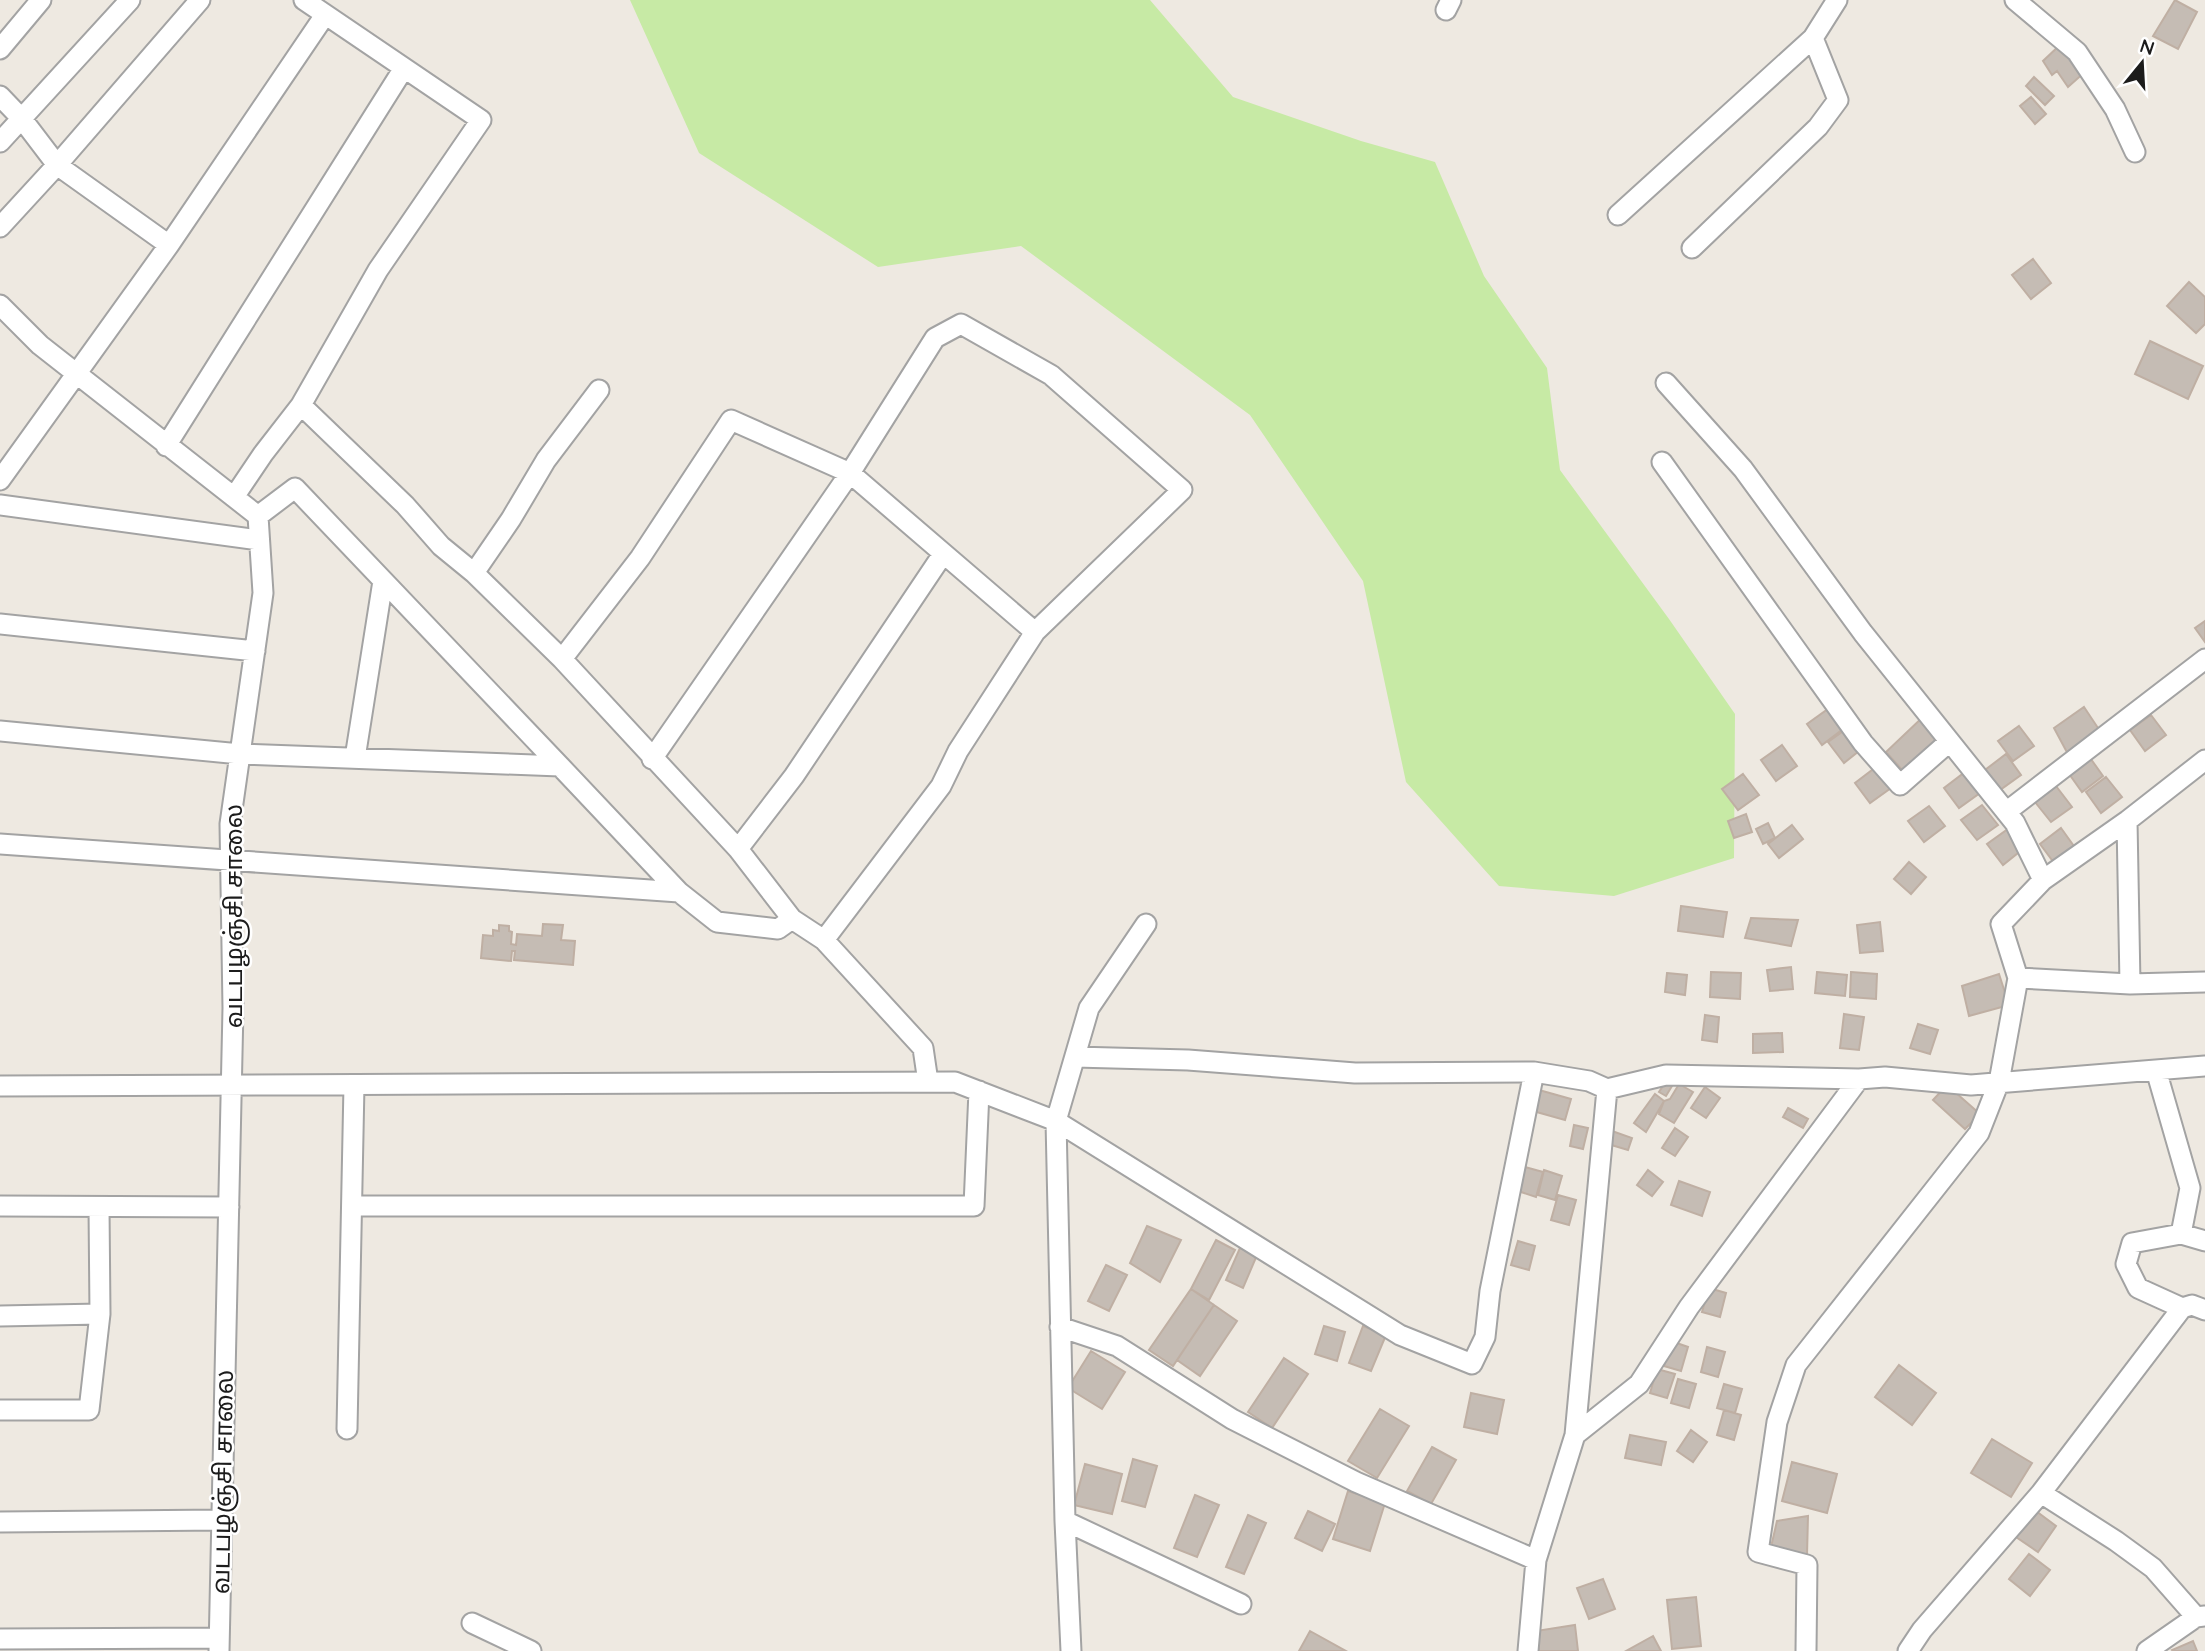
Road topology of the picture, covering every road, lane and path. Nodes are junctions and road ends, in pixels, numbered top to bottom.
1 (41, 0) edge
2 (130, 0) edge
3 (200, 0) edge
4 (304, 0) edge
5 (1838, 0) edge
6 (2015, 0) edge
7 (325, 15) junction
8 (1813, 38) junction
9 (0, 49) edge
10 (404, 68) junction
11 (0, 96) edge
12 (22, 119) junction
13 (0, 142) edge
14 (2135, 152) dead end
15 (57, 165) junction
16 (1618, 215) dead end
17 (0, 227) edge
18 (169, 245) junction
19 (1692, 248) dead end
20 (0, 305) edge
21 (75, 373) junction
22 (1666, 383) dead end
23 (599, 390) dead end
24 (302, 405) junction
25 (166, 446) junction
26 (1662, 462) dead end
27 (850, 473) junction
28 (0, 480) edge
29 (234, 497) junction
30 (0, 505) edge
31 (258, 516) junction
32 (259, 540) junction
33 (943, 554) junction
34 (474, 573) junction
35 (383, 581) junction
36 (0, 625) edge
37 (1035, 632) junction
38 (255, 651) junction
39 (562, 659) junction
40 (2205, 659) edge
41 (0, 731) edge
42 (1949, 741) junction
43 (240, 754) junction
44 (355, 758) junction
45 (652, 759) junction
46 (2205, 760) edge
47 (560, 766) junction
48 (2006, 812) junction
49 (2127, 821) junction
50 (0, 844) edge
51 (738, 849) junction
52 (231, 860) junction
53 (2043, 880) junction
54 (679, 892) junction
55 (792, 919) junction
56 (1146, 924) dead end
57 (824, 940) junction
58 (2018, 978) junction
59 (2205, 982) edge
60 (2130, 984) junction
61 (1075, 1057) junction
62 (2205, 1066) edge
63 (2156, 1070) junction
64 (1534, 1072) junction
65 (1859, 1079) junction
66 (928, 1082) junction
67 (1999, 1082) junction
68 (354, 1085) junction
69 (0, 1086) edge
70 (232, 1086) junction
71 (1607, 1088) junction
72 (979, 1091) junction
73 (1056, 1121) junction
74 (0, 1206) edge
75 (352, 1206) junction
76 (99, 1207) junction
77 (229, 1207) junction
78 (2181, 1234) junction
79 (2205, 1241) edge
80 (2182, 1308) junction
81 (2205, 1310) edge
82 (100, 1314) junction
83 (0, 1316) edge
84 (1060, 1327) junction
85 (0, 1410) edge
86 (347, 1429) dead end
87 (1575, 1435) junction
88 (2040, 1493) junction
89 (222, 1520) junction
90 (1065, 1521) junction
91 (0, 1522) edge
92 (1536, 1560) junction
93 (1241, 1604) dead end
94 (2201, 1616) edge
95 (472, 1623) dead end
96 (0, 1639) edge
97 (219, 1644) edge
98 (531, 1651) edge
99 (1071, 1651) edge
100 (1528, 1651) edge
101 (1806, 1651) edge
102 (1908, 1651) edge
103 (2147, 1651) edge

1 - 9 street
2 - 12 street
3 - 15 street
4 - 7 street
5 - 8 street
6 - 14 street
7 - 10 street
7 - 18 street
8 - 16 street
8 - 19 street
10 - 24 street
10 - 25 street
11 - 12 street
12 - 13 street
12 - 15 street
15 - 17 street
15 - 18 street
18 - 21 street
20 - 21 street
21 - 25 street
21 - 28 street
22 - 42 street
23 - 34 street
24 - 29 street
24 - 34 street
25 - 29 street
26 - 42 street
27 - 33 street
27 - 37 street
27 - 39 street
27 - 45 street
29 - 31 street
30 - 32 street
31 - 32 street, வடபழஞ்சி சாலை
31 - 35 street
32 - 38 street, வடபழஞ்சி சாலை
33 - 37 street
33 - 51 street
34 - 39 street
35 - 44 street
35 - 47 street
36 - 38 street
37 - 57 street
38 - 43 street, வடபழஞ்சி சாலை
39 - 45 street
40 - 48 street
41 - 43 street
42 - 48 street
43 - 44 street
43 - 52 street, வடபழஞ்சி சாலை
44 - 47 street
45 - 51 street
46 - 49 street
47 - 54 street
48 - 53 street
49 - 53 street
49 - 60 street
50 - 52 street
51 - 55 street
52 - 54 street
52 - 70 street, வடபழஞ்சி சாலை
53 - 58 street
54 - 55 street
55 - 57 street
56 - 61 street
57 - 66 street
58 - 60 street
58 - 67 street
59 - 60 street
61 - 64 street
61 - 73 street
62 - 63 street
63 - 67 street
63 - 78 street
64 - 71 street
64 - 73 street
65 - 67 street
65 - 71 street
65 - 87 street
66 - 68 street
66 - 72 street
67 - 101 street
68 - 70 street
68 - 75 street
69 - 70 street
70 - 77 street, வடபழஞ்சி சாலை
71 - 87 street
72 - 73 street
72 - 75 street
73 - 84 street
74 - 76 street
75 - 86 street
76 - 77 street
76 - 82 street
77 - 89 street, வடபழஞ்சி சாலை
78 - 79 street
78 - 80 street
80 - 81 street
80 - 88 street
82 - 83 street
82 - 85 street
84 - 90 street
84 - 92 street
87 - 92 street
88 - 94 street
88 - 102 street
89 - 91 street
89 - 97 street, வடபழஞ்சி சாலை
90 - 93 street
90 - 99 street
92 - 100 street
94 - 103 street
95 - 98 street
96 - 97 street

